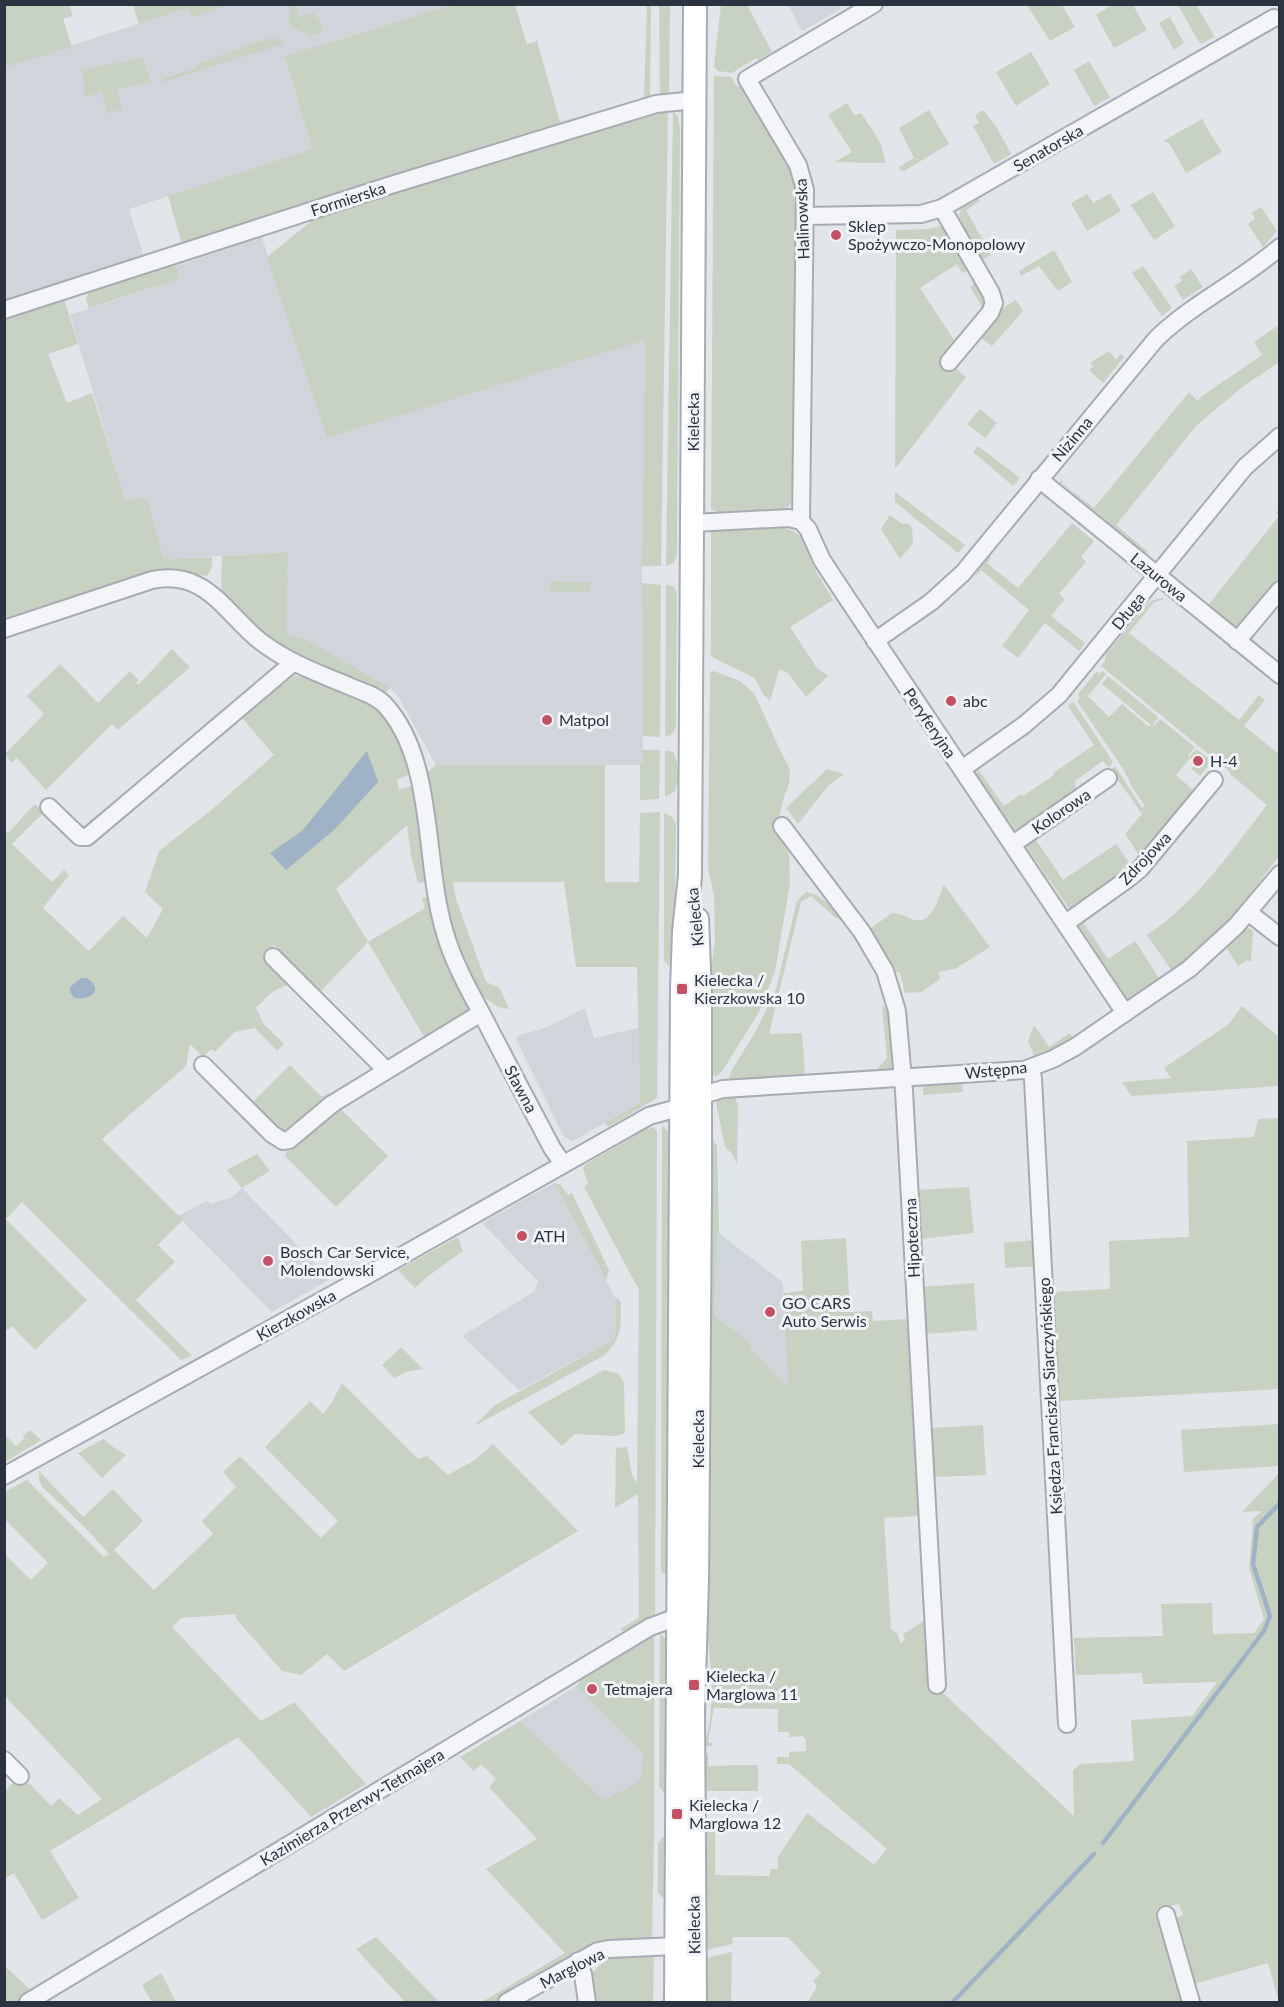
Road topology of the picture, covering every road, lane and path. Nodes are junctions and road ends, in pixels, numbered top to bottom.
1 (695, 4) edge
2 (874, 4) edge
3 (1262, 4) edge
4 (1277, 20) edge
5 (694, 100) junction
6 (942, 208) junction
7 (805, 216) junction
8 (1280, 247) edge
9 (4, 309) edge
10 (949, 362) dead end
11 (1280, 436) edge
12 (1039, 479) junction
13 (801, 521) junction
14 (693, 523) junction
15 (1157, 576) junction
16 (1280, 590) edge
17 (4, 629) edge
18 (1237, 641) junction
19 (875, 642) junction
20 (294, 662) junction
21 (1280, 675) edge
22 (962, 769) junction
23 (1108, 778) dead end
24 (1214, 780) dead end
25 (49, 807) dead end
26 (782, 826) dead end
27 (1013, 844) junction
28 (1280, 874) edge
29 (1248, 912) junction
30 (1066, 924) junction
31 (1280, 937) edge
32 (273, 957) dead end
33 (482, 1013) junction
34 (1125, 1013) junction
35 (203, 1065) dead end
36 (1031, 1068) junction
37 (386, 1070) junction
38 (902, 1078) junction
39 (691, 1101) junction
40 (563, 1164) junction
41 (4, 1476) edge
42 (687, 1612) junction
43 (937, 1685) dead end
44 (1067, 1724) dead end
45 (4, 1760) edge
46 (20, 1776) dead end
47 (1166, 1915) dead end
48 (685, 1941) junction
49 (578, 1961) junction
50 (28, 2002) edge
51 (507, 2002) edge
52 (587, 2002) edge
53 (676, 2002) edge
54 (694, 2002) edge
55 (1191, 2002) edge

1 - 5 main road, Kielecka
2 - 7 street, Halinowska
3 - 4 street
4 - 6 street, Senatorska
5 - 9 street, Formierska
5 - 14 main road, Kielecka
6 - 7 street, Senatorska
6 - 10 street
7 - 13 street, Halinowska
8 - 12 street, Nizinna
11 - 15 street, Długa
12 - 15 street, Lazurowa
12 - 19 street, Nizinna
13 - 14 street
13 - 19 street, Peryferyjna
14 - 39 main road, Kielecka
15 - 18 street, Lazurowa
15 - 22 street, Długa
16 - 18 street
17 - 20 street, Sławna
18 - 21 street, Lazurowa
19 - 22 street, Peryferyjna
20 - 25 street
20 - 33 street, Sławna
22 - 27 street, Peryferyjna
23 - 27 street, Kolorowa
24 - 30 street, Zdrojowa
26 - 38 street, Hipoteczna
27 - 30 street, Peryferyjna
28 - 29 street, Wstępna
29 - 31 street
29 - 34 street, Wstępna
30 - 34 street, Peryferyjna
32 - 37 street
33 - 37 street
33 - 40 street, Sławna
34 - 36 street, Wstępna
35 - 37 street
36 - 38 street, Wstępna
36 - 44 street, Księdza Franciszka Siarczyńskiego
38 - 39 street, Wstępna
38 - 43 street, Hipoteczna
39 - 40 street, Kierzkowska
39 - 42 main road, Kielecka
40 - 41 street, Kierzkowska
42 - 48 main road, Kielecka
42 - 48 main road, Kielecka
42 - 50 street, Kazimierza Przerwy-Tetmajera
45 - 46 street
47 - 55 street
48 - 49 street, Marglowa
48 - 53 main road, Kielecka
48 - 54 main road, Kielecka
49 - 51 street, Marglowa
49 - 52 street

